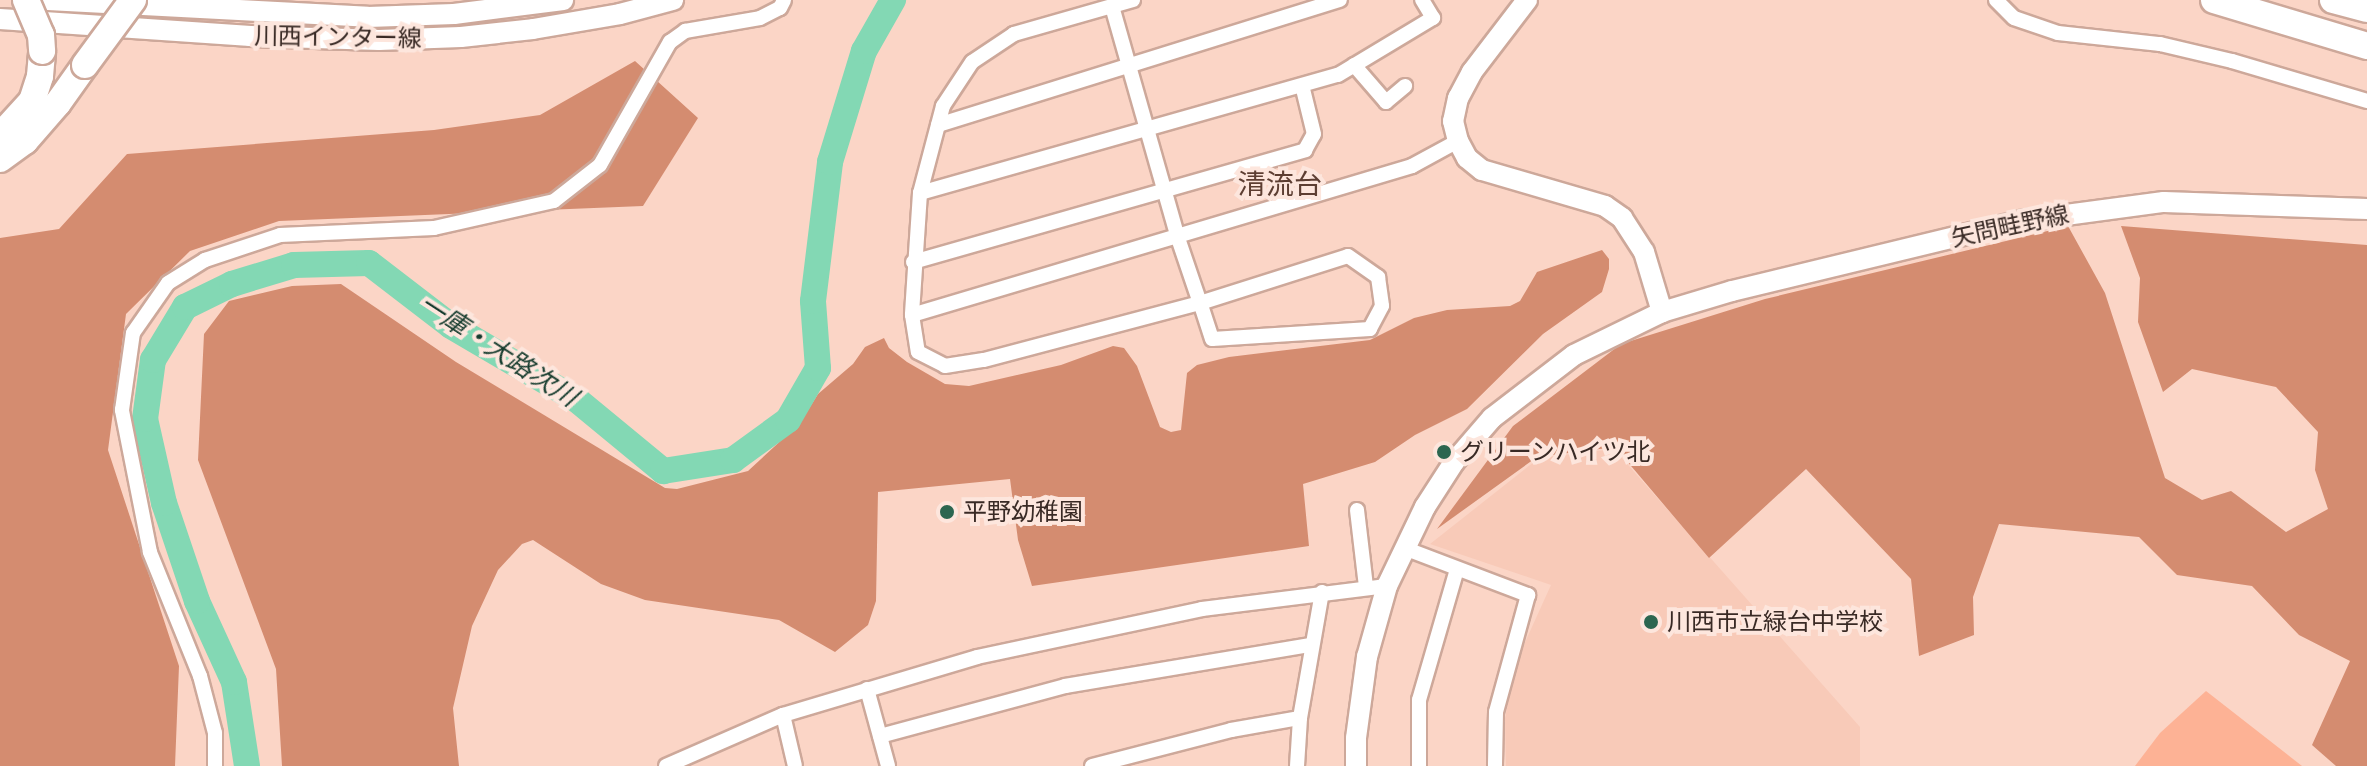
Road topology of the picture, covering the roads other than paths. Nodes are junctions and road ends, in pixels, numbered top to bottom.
1 (26, 0) edge
2 (48, 0) edge
3 (133, 0) edge
4 (563, 0) edge
5 (673, 0) edge
6 (784, 0) edge
7 (1133, 0) edge
8 (1340, 0) edge
9 (1422, 0) edge
10 (1527, 0) edge
11 (1996, 0) edge
12 (2214, 0) edge
13 (2333, 0) edge
14 (253, 6) edge
15 (1112, 6) junction
16 (2367, 9) edge
17 (0, 19) edge
18 (250, 36) junction
19 (2367, 46) edge
20 (1128, 65) junction
21 (1354, 65) junction
22 (1302, 85) junction
23 (1405, 86) dead end
24 (2367, 101) edge
25 (938, 125) junction
26 (1145, 129) junction
27 (0, 136) edge
28 (1458, 141) junction
29 (0, 159) edge
30 (920, 193) junction
31 (1164, 193) junction
32 (2367, 209) edge
33 (1178, 238) junction
34 (913, 262) junction
35 (1200, 303) junction
36 (1662, 312) junction
37 (912, 315) junction
38 (1357, 510) dead end
39 (1404, 548) junction
40 (1457, 569) junction
41 (1377, 586) junction
42 (1322, 592) junction
43 (1311, 645) junction
44 (867, 689) junction
45 (783, 715) junction
46 (1300, 718) junction
47 (880, 736) junction
48 (790, 764) edge
49 (215, 766) edge
50 (666, 766) edge
51 (888, 766) edge
52 (1092, 766) edge
53 (1297, 766) edge
54 (1356, 766) edge
55 (1419, 766) edge
56 (1495, 766) edge

1 - 27 highway, bridge
2 - 14 street, 川西インター線
3 - 29 highway, bridge
4 - 14 street, 川西インター線
5 - 18 street, 川西インター線
6 - 49 street
7 - 15 street
8 - 20 street
9 - 21 street
10 - 28 street
11 - 24 street
12 - 19 highway
13 - 16 highway
14 - 18 street
15 - 20 street
15 - 25 street
17 - 18 street, 川西インター線
20 - 25 street
20 - 26 street
21 - 22 street
21 - 23 street
22 - 26 street
22 - 31 street
25 - 30 street
26 - 30 street
26 - 31 street
28 - 33 street
28 - 36 street
30 - 34 street
31 - 33 street
31 - 34 street
32 - 36 street, 矢問畦野線
33 - 35 street
33 - 37 street
34 - 37 street
35 - 35 street
35 - 37 street
36 - 39 street, 矢問畦野線
38 - 41 street
39 - 40 street
39 - 41 street, 矢問畦野線
40 - 55 street
40 - 56 street
41 - 42 street
41 - 54 street, 矢問畦野線
42 - 43 street
42 - 44 street
43 - 46 street
43 - 47 street
44 - 45 street
44 - 47 street
45 - 48 street
45 - 50 street
46 - 52 street
46 - 53 street
47 - 51 street

